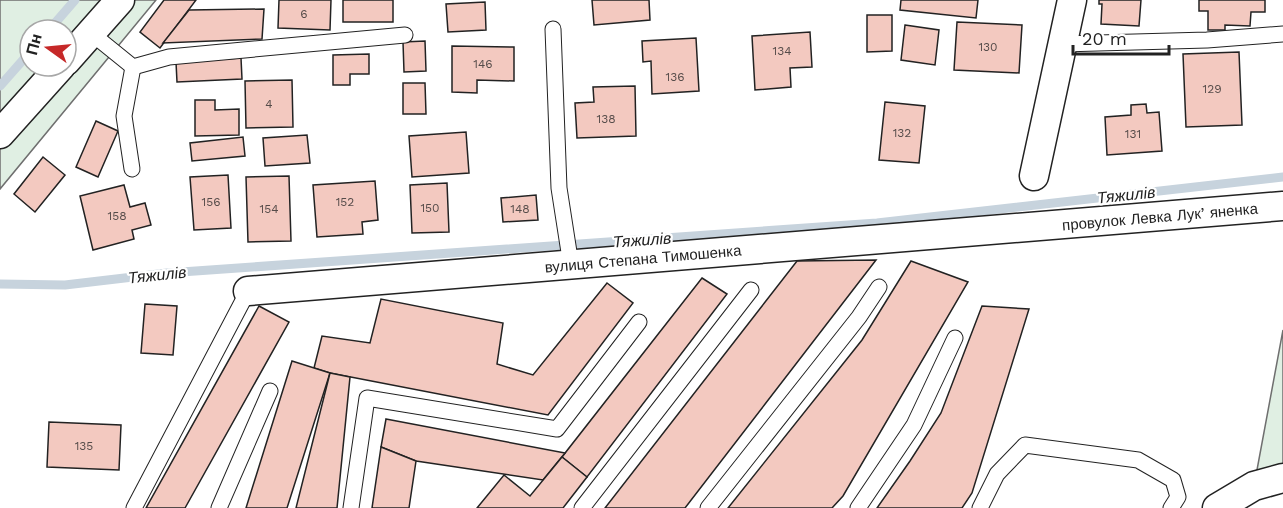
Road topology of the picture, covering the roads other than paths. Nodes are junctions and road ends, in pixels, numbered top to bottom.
1 (120, 0) edge
2 (1072, 0) edge
3 (553, 29) dead end
4 (91, 33) junction
5 (1283, 34) edge
6 (405, 35) dead end
7 (1062, 44) junction
8 (78, 48) edge
9 (133, 67) junction
10 (50, 78) edge
11 (0, 134) edge
12 (132, 169) dead end
13 (1034, 176) dead end
14 (1283, 206) edge
15 (1038, 227) joint
16 (570, 258) junction
17 (879, 287) dead end
18 (751, 290) dead end
19 (248, 291) joint
20 (639, 322) dead end
21 (955, 338) dead end
22 (270, 391) dead end
23 (1283, 478) edge
24 (134, 508) edge
25 (219, 508) edge
26 (351, 508) edge
27 (582, 508) edge
28 (708, 508) edge
29 (858, 508) edge
30 (980, 508) edge
31 (1171, 508) edge
32 (1217, 508) edge

1 - 4 street
2 - 7 street
3 - 16 lane
4 - 8 street
4 - 9 lane
5 - 7 lane
6 - 9 lane
7 - 13 street
9 - 12 lane
10 - 11 street
14 - 15 street, провулок Левка Лукʼяненка
15 - 16 street, вулиця Степана Тимошенка
16 - 19 street, вулиця Степана Тимошенка
17 - 28 lane
18 - 27 lane
19 - 24 lane
20 - 26 lane
21 - 29 lane
22 - 25 lane
23 - 32 street
30 - 31 lane

